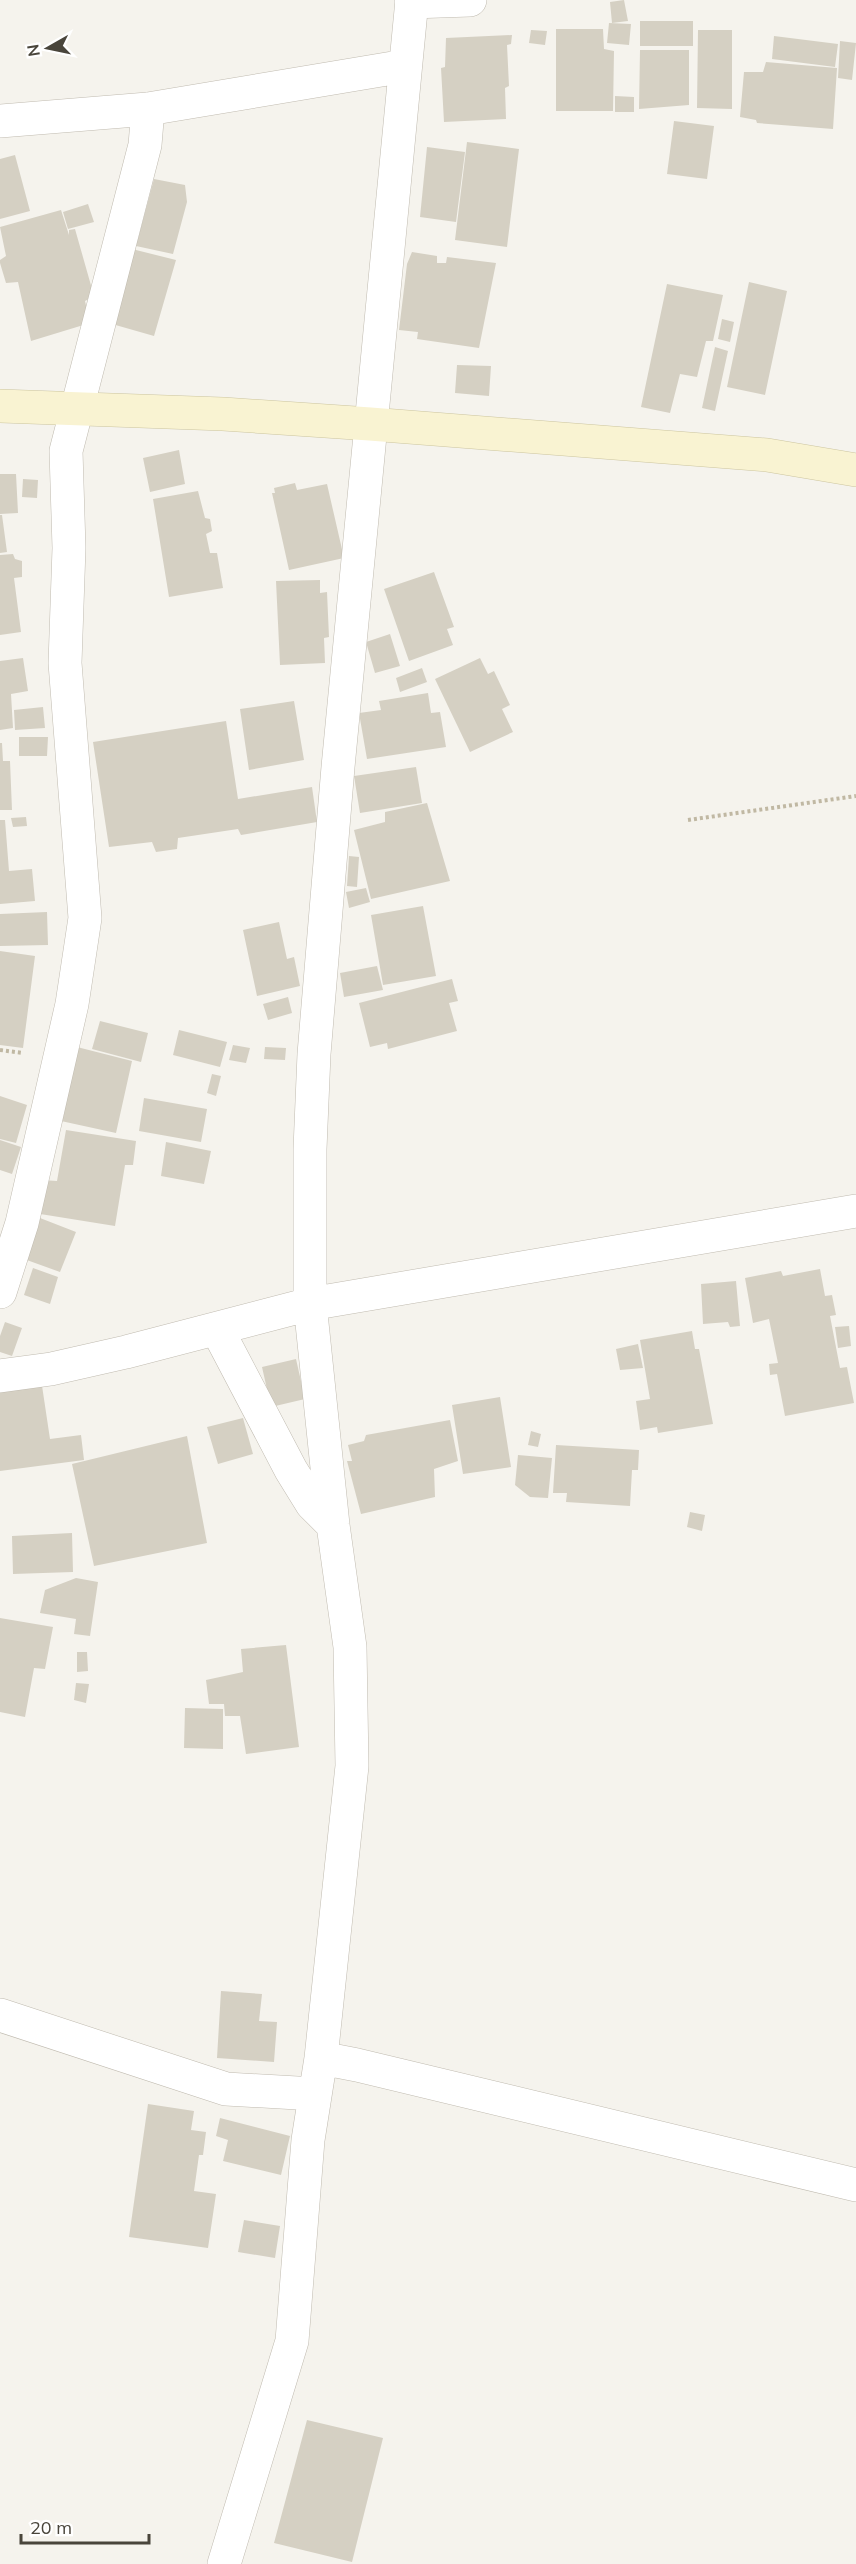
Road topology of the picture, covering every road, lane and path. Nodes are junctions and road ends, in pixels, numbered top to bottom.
1 (470, 0) edge
2 (412, 1) edge
3 (405, 66) junction
4 (148, 109) junction
5 (0, 121) edge
6 (0, 406) edge
7 (76, 408) junction
8 (370, 423) junction
9 (856, 470) edge
10 (856, 796) edge
11 (688, 820) dead end
12 (856, 1211) edge
13 (0, 1292) edge
14 (310, 1304) junction
15 (217, 1329) junction
16 (0, 1376) edge
17 (333, 1525) junction
18 (0, 2015) edge
19 (321, 2058) junction
20 (315, 2094) junction
21 (856, 2185) edge
22 (224, 2564) edge

1 - 2 street
2 - 3 street
3 - 4 street
3 - 8 street
4 - 5 street
4 - 7 street
6 - 7 street
7 - 8 street
7 - 13 street
8 - 9 street
8 - 14 street
10 - 11 path
12 - 14 street
14 - 15 street
14 - 17 street
15 - 16 street
15 - 17 street
17 - 19 street
18 - 20 street
19 - 20 street
19 - 21 street
20 - 22 street

